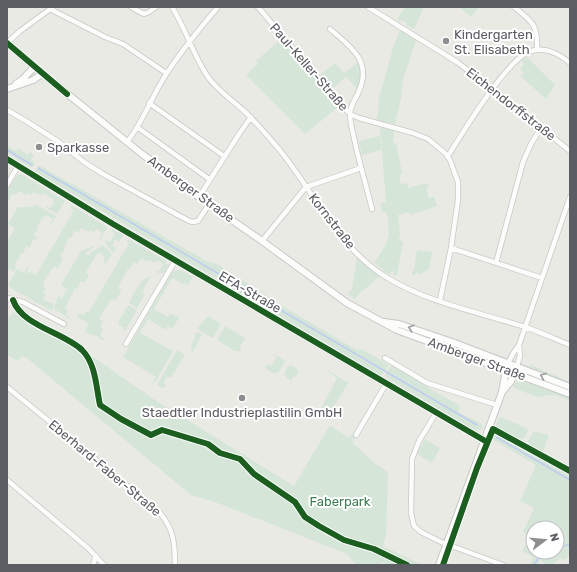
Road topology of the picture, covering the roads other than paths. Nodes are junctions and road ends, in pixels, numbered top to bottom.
1 (130, 7) edge
2 (156, 7) edge
3 (172, 7) edge
4 (218, 7) edge
5 (258, 7) edge
6 (369, 7) edge
7 (514, 7) edge
8 (52, 8) edge
9 (330, 29) dead end
10 (7, 43) edge
11 (190, 43) junction
12 (537, 50) junction
13 (570, 63) edge
14 (34, 67) junction
15 (166, 73) junction
16 (42, 74) junction
17 (7, 89) edge
18 (493, 89) junction
19 (149, 103) junction
20 (7, 110) edge
21 (350, 114) junction
22 (251, 117) junction
23 (137, 128) junction
24 (541, 128) junction
25 (127, 142) junction
26 (570, 151) edge
27 (224, 156) junction
28 (448, 156) junction
29 (7, 159) edge
30 (18, 166) junction
31 (361, 168) junction
32 (209, 179) junction
33 (7, 185) edge
34 (306, 187) junction
35 (199, 197) junction
36 (570, 197) edge
37 (209, 204) junction
38 (372, 209) dead end
39 (262, 241) junction
40 (451, 248) junction
41 (175, 260) junction
42 (496, 263) junction
43 (542, 278) junction
44 (7, 298) edge
45 (440, 300) junction
46 (384, 322) junction
47 (64, 324) dead end
48 (526, 328) junction
49 (126, 344) dead end
50 (520, 345) junction
51 (570, 345) edge
52 (385, 358) dead end
53 (508, 363) junction
54 (517, 366) junction
55 (506, 370) junction
56 (514, 373) junction
57 (386, 384) junction
58 (7, 387) edge
59 (570, 387) edge
60 (502, 392) junction
61 (570, 394) edge
62 (497, 405) junction
63 (436, 413) junction
64 (489, 427) junction
65 (356, 435) dead end
66 (484, 440) junction
67 (570, 471) edge
68 (7, 480) edge
69 (446, 544) junction
70 (96, 556) junction
71 (94, 565) edge
72 (104, 565) edge
73 (175, 565) edge
74 (438, 565) edge
75 (503, 565) edge

1 - 2 street
3 - 11 street, Kornstraße
4 - 11 street
5 - 21 street, Paul-Keller-Straße
6 - 18 street, Eichendorffstraße
7 - 12 street
8 - 10 street
8 - 15 street
9 - 21 street
10 - 14 main road, Amberger Straße
11 - 15 street
11 - 22 street, Kornstraße
12 - 13 street
12 - 18 street
14 - 16 main road, Amberger Straße
14 - 17 main road
15 - 19 street
16 - 17 main road
16 - 25 main road, Amberger Straße
18 - 24 street, Eichendorffstraße
18 - 28 street
19 - 23 street
19 - 27 street
20 - 37 street
21 - 28 street, Paul-Keller-Straße
21 - 31 street
22 - 27 street
22 - 34 street, Kornstraße
23 - 25 street
23 - 32 street
24 - 26 street, Eichendorffstraße
24 - 42 street
25 - 35 main road, Amberger Straße
27 - 32 street
28 - 40 street, Paul-Keller-Straße
29 - 30 main road, EFA-Straße
30 - 33 street
30 - 41 main road, EFA-Straße
31 - 34 street
31 - 38 street
32 - 35 street
34 - 39 street
34 - 45 street, Kornstraße
35 - 37 main road, Amberger Straße
36 - 43 street
37 - 39 main road, Amberger Straße
39 - 46 main road, Amberger Straße
40 - 42 street
40 - 45 street, Paul-Keller-Straße
41 - 49 street
41 - 57 main road, EFA-Straße
42 - 43 street
43 - 48 street
44 - 47 street
45 - 48 street, Kornstraße
53 -> 46 main road, Amberger Straße
46 - 55 main road, Amberger Straße
48 - 50 street
48 - 51 street, Kornstraße
50 - 53 street
50 - 54 street
52 - 62 street
53 - 54 main road, Amberger Straße
53 - 55 main road
54 - 56 main road
59 -> 54 main road, Amberger Straße
55 - 56 main road, Amberger Straße
55 - 60 main road
56 - 60 main road
56 - 61 main road, Amberger Straße
57 - 63 main road, EFA-Straße
57 - 65 street
58 - 73 street, Eberhard-Faber-Straße
60 - 62 main road
62 - 64 main road
63 - 66 main road, EFA-Straße
63 - 69 street
64 - 66 main road
64 - 67 street
66 - 69 main road
68 - 70 street
69 - 74 main road
69 - 75 street
70 - 71 street
70 - 72 street

